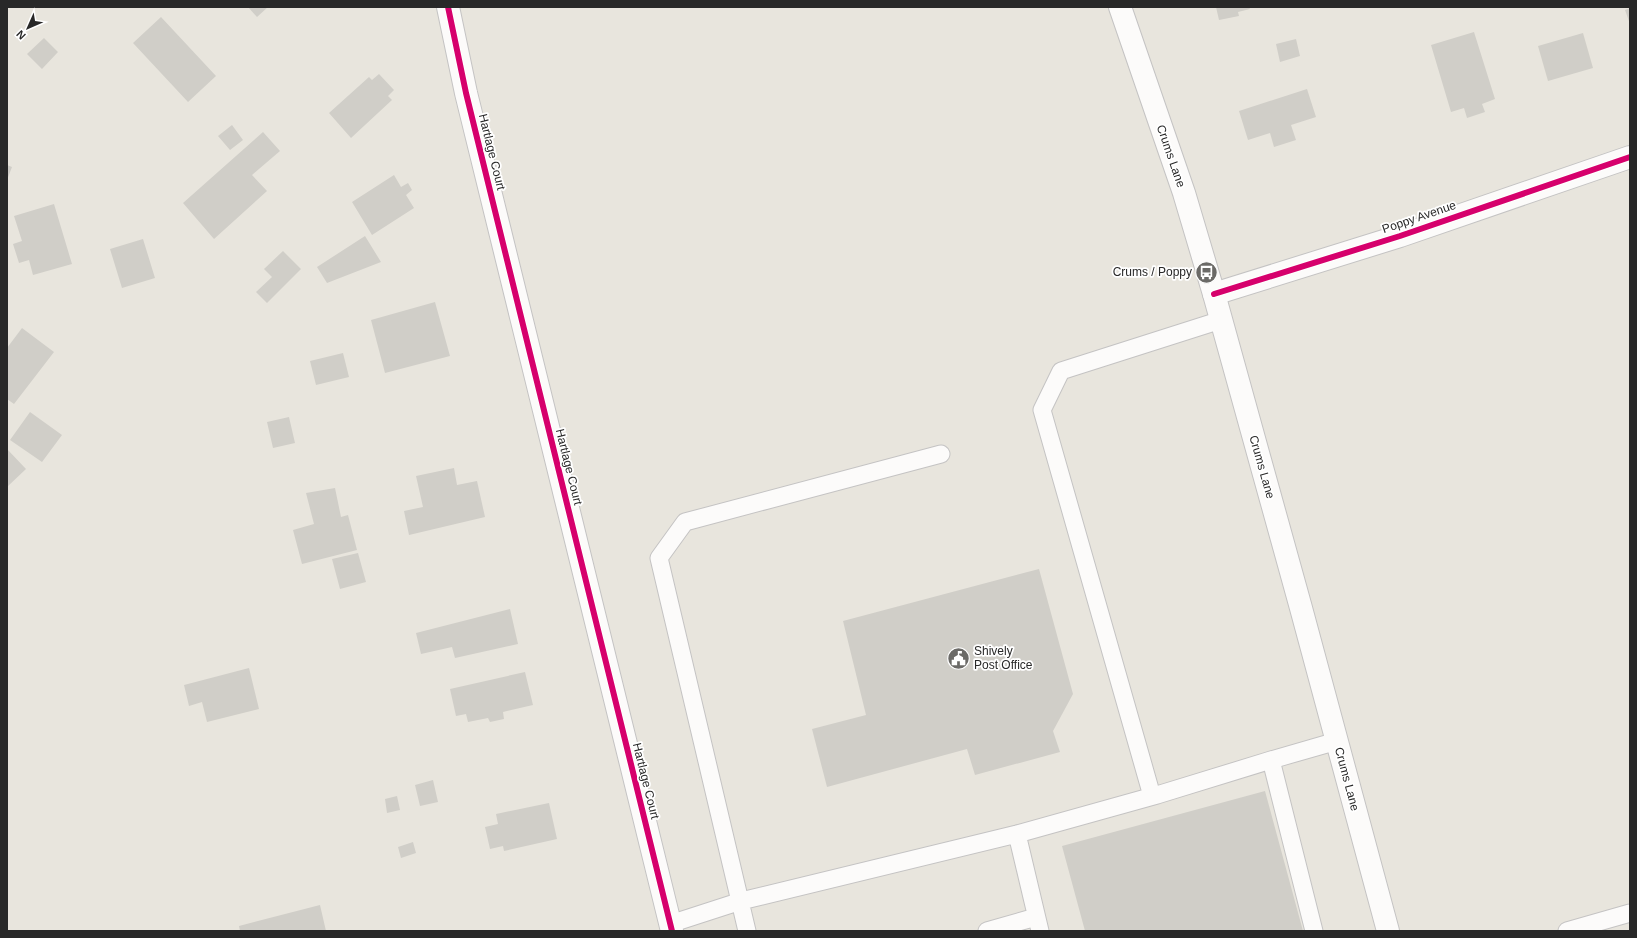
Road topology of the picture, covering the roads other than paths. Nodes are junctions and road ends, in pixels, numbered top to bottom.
1 (448, 7) edge
2 (1120, 7) edge
3 (1630, 157) edge
4 (1214, 294) junction
5 (1221, 320) junction
6 (941, 454) dead end
7 (1337, 741) junction
8 (1271, 760) junction
9 (1152, 796) junction
10 (1017, 834) junction
11 (741, 901) junction
12 (1630, 913) edge
13 (1038, 924) edge
14 (671, 927) edge
15 (747, 931) edge
16 (987, 931) edge
17 (1314, 931) edge
18 (1388, 931) edge
19 (1567, 931) edge

1 - 14 street, Hartlage Court
2 - 4 street, Crums Lane
3 - 4 street, Poppy Avenue
4 - 5 street, Crums Lane
5 - 7 street, Crums Lane
5 - 9 lane
6 - 11 lane
7 - 8 lane
7 - 18 street, Crums Lane
8 - 9 lane
8 - 17 lane
9 - 10 lane
10 - 11 lane
10 - 13 lane
11 - 14 lane
11 - 15 lane
12 - 19 lane
13 - 16 lane

